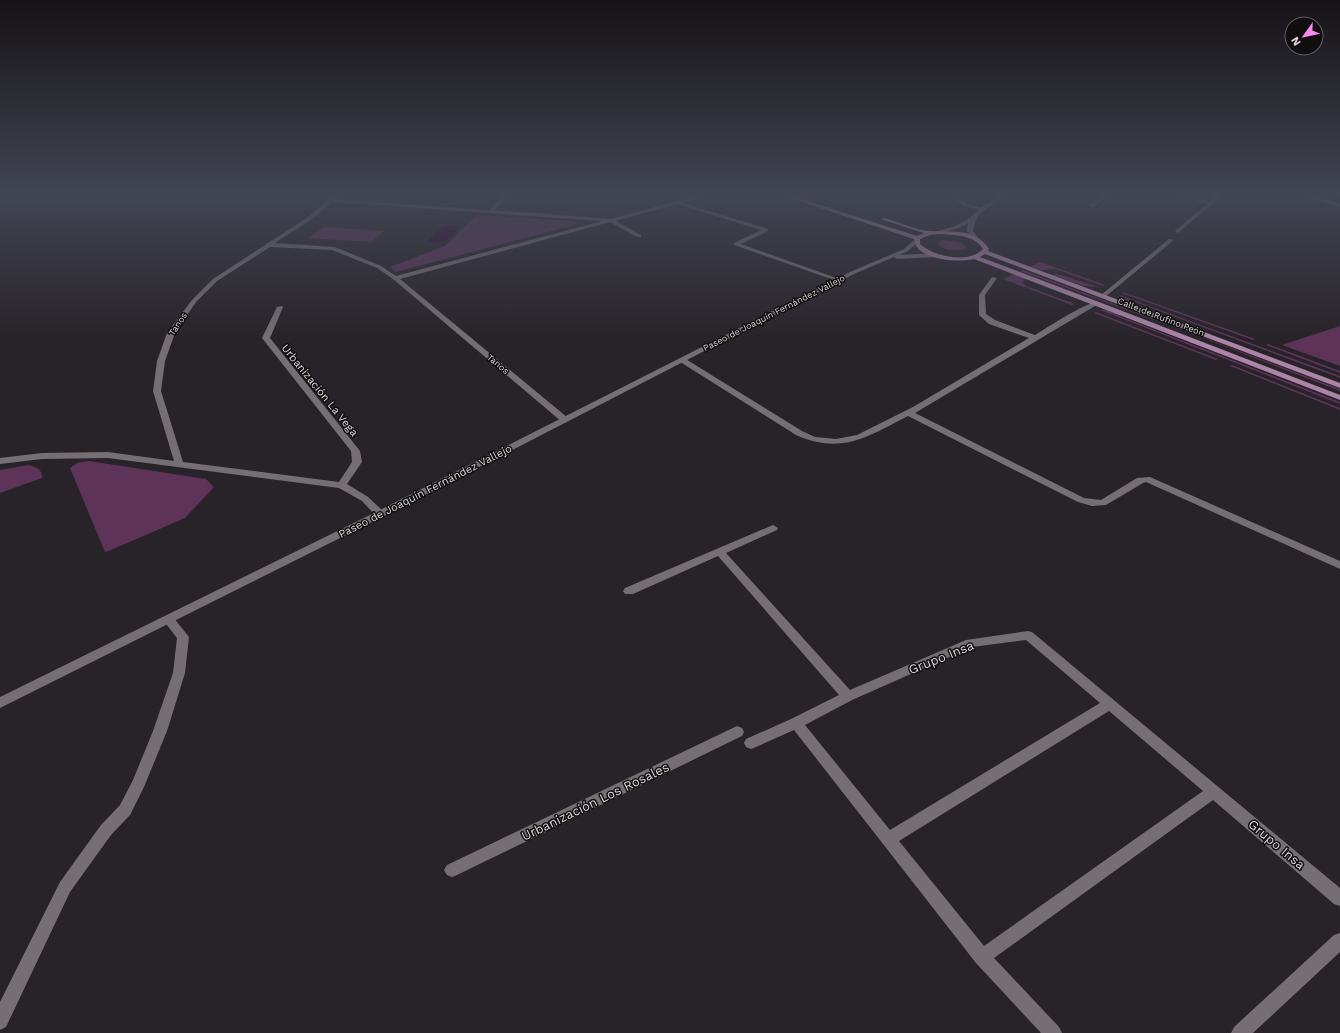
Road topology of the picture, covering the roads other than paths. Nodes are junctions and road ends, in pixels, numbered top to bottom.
1 (273, 243) edge
2 (524, 243) edge
3 (738, 243) edge
4 (913, 243) edge
5 (917, 243) edge
6 (982, 243) edge
7 (1167, 243) edge
8 (270, 245) junction
9 (985, 252) junction
10 (935, 255) junction
11 (974, 257) junction
12 (889, 258) junction
13 (395, 278) junction
14 (994, 278) dead end
15 (839, 280) junction
16 (1103, 296) junction
17 (1097, 303) junction
18 (280, 307) dead end
19 (1036, 338) junction
20 (681, 360) junction
21 (1340, 386) edge
22 (1340, 398) edge
23 (909, 413) junction
24 (565, 420) junction
25 (0, 461) edge
26 (179, 463) junction
27 (342, 485) junction
28 (380, 514) junction
29 (773, 528) dead end
30 (720, 552) junction
31 (1340, 565) edge
32 (628, 591) dead end
33 (169, 620) junction
34 (848, 696) junction
35 (0, 703) edge
36 (1110, 704) junction
37 (796, 723) junction
38 (738, 732) dead end
39 (750, 743) dead end
40 (1214, 791) junction
41 (888, 839) junction
42 (452, 870) dead end
43 (1340, 898) edge
44 (1340, 942) edge
45 (982, 957) junction
46 (0, 1021) edge
47 (1053, 1033) edge
48 (1240, 1033) edge

1 - 8 street, Tanos
2 - 13 street
3 - 15 street
4 - 12 street, Paseo de Joaquín Fernández Vallejo
5 - 10 main road
6 - 9 main road
7 - 16 street
8 - 13 street, Tanos
8 - 26 street, Tanos
9 - 11 main road
9 - 16 main road, Calle de Rufino Peón
10 - 11 main road
10 - 12 street, Paseo de Joaquín Fernández Vallejo
11 - 17 main road, Calle de Rufino Peón
12 - 15 street, Paseo de Joaquín Fernández Vallejo
13 - 24 street, Tanos
14 - 19 street
15 - 20 street, Paseo de Joaquín Fernández Vallejo
16 - 21 main road, Calle de Rufino Peón
17 - 19 street
17 - 22 main road, Calle de Rufino Peón
18 - 27 street, Urbanización La Vega
19 - 23 street
20 - 23 street
20 - 24 street, Paseo de Joaquín Fernández Vallejo
23 - 31 street
24 - 28 street, Paseo de Joaquín Fernández Vallejo
25 - 26 street
26 - 27 street
27 - 28 street
28 - 33 street, Paseo de Joaquín Fernández Vallejo
29 - 30 street
30 - 32 street
30 - 34 street
33 - 35 street, Paseo de Joaquín Fernández Vallejo
33 - 46 street
34 - 36 street, Grupo Insa
34 - 37 street, Grupo Insa
36 - 40 street, Grupo Insa
36 - 41 street
37 - 39 street, Grupo Insa
37 - 41 street
38 - 42 street, Urbanización Los Rosales
40 - 43 street, Grupo Insa
40 - 45 street
41 - 45 street
44 - 48 street
45 - 47 street

